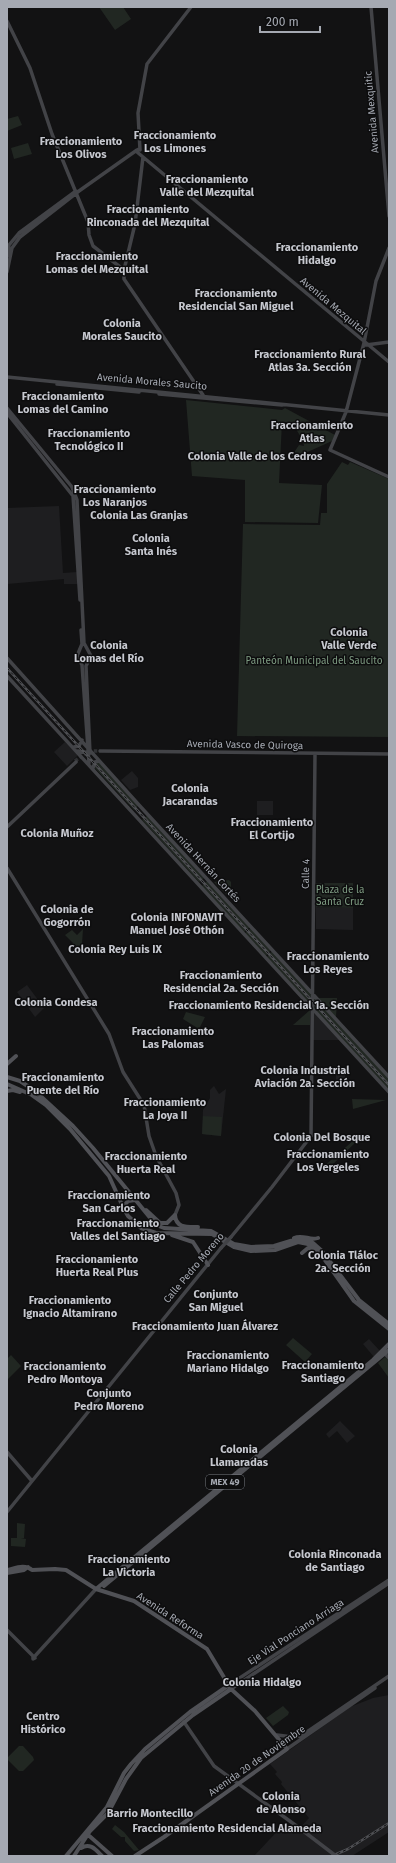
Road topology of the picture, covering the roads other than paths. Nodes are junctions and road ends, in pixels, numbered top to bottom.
1 (191, 7) edge
2 (371, 7) edge
3 (7, 20) edge
4 (138, 151) junction
5 (143, 157) junction
6 (77, 192) junction
7 (389, 216) edge
8 (14, 238) junction
9 (7, 243) edge
10 (389, 248) edge
11 (8, 257) edge
12 (124, 270) junction
13 (7, 272) edge
14 (389, 342) edge
15 (366, 345) junction
16 (389, 362) edge
17 (7, 378) edge
18 (202, 397) junction
19 (7, 408) edge
20 (346, 412) junction
21 (7, 413) edge
22 (389, 415) edge
23 (389, 477) edge
24 (83, 646) junction
25 (7, 658) edge
26 (82, 663) junction
27 (86, 664) junction
28 (7, 676) edge
29 (82, 740) junction
30 (75, 749) junction
31 (89, 750) junction
32 (100, 751) tunnel mouth
33 (316, 754) junction
34 (389, 754) edge
35 (75, 761) tunnel mouth
36 (100, 761) junction
37 (89, 764) junction
38 (93, 768) junction
39 (7, 826) edge
40 (7, 868) edge
41 (312, 993) junction
42 (311, 1007) junction
43 (16, 1056) dead end
44 (7, 1064) edge
45 (7, 1077) edge
46 (389, 1077) edge
47 (7, 1084) edge
48 (7, 1091) edge
49 (389, 1092) edge
50 (40, 1101) junction
51 (124, 1186) junction
52 (116, 1191) junction
53 (135, 1200) junction
54 (123, 1207) junction
55 (174, 1214) junction
56 (211, 1231) junction
57 (166, 1234) junction
58 (318, 1238) dead end
59 (290, 1240) junction
60 (302, 1253) dead end
61 (320, 1253) junction
62 (208, 1265) junction
63 (389, 1324) edge
64 (389, 1329) edge
65 (389, 1344) edge
66 (386, 1352) edge
67 (389, 1358) edge
68 (7, 1452) edge
69 (32, 1481) junction
70 (7, 1512) edge
71 (8, 1571) edge
72 (389, 1580) edge
73 (389, 1583) edge
74 (98, 1590) junction
75 (7, 1630) edge
76 (389, 1678) edge
77 (230, 1687) junction
78 (185, 1723) junction
79 (277, 1736) junction
80 (287, 1749) junction
81 (239, 1784) junction
82 (100, 1818) junction
83 (86, 1833) junction
84 (82, 1844) junction
85 (103, 1848) junction
86 (79, 1850) junction
87 (66, 1856) edge
88 (74, 1856) edge
89 (102, 1856) edge
90 (112, 1856) edge
91 (135, 1856) edge
92 (336, 1856) edge

1 - 4 street
2 - 7 street, Avenida Mexquitic
3 - 6 street
4 - 5 street, Avenida Mezquital
4 - 6 street
5 - 12 street
5 - 15 street, Avenida Mezquital
6 - 8 street
6 - 11 street
6 - 12 street
8 - 9 street
8 - 11 street
10 - 15 street
11 - 13 street
12 - 18 street
14 - 15 street
15 - 16 street, Avenida Mezquital
15 - 20 street
17 - 18 street, Avenida Morales Saucito
18 - 20 street, Avenida Morales Saucito
19 - 24 street
20 - 22 street, Avenida Morales Saucito
20 - 23 street
21 - 24 street
24 - 26 street
24 - 27 street
25 - 29 street, Avenida Hernán Cortés
26 - 27 street
26 - 31 street
27 - 31 street
28 - 30 street, Avenida Hernán Cortés
29 - 30 street
29 - 31 street, Avenida Hernán Cortés
30 - 31 street
30 - 37 street, Avenida Hernán Cortés
31 - 36 street, Avenida Hernán Cortés
31 - 37 street
32 - 33 street, Avenida Vasco de Quiroga
33 - 34 street, Avenida Vasco de Quiroga
33 - 41 street, Calle 4
35 - 39 street
36 - 38 street
36 - 41 street, Avenida Hernán Cortés
37 - 38 street, Avenida Hernán Cortés
38 - 42 street, Avenida Hernán Cortés
40 - 55 street
41 - 42 street, Calle 4
41 - 46 street, Avenida Hernán Cortés
42 - 49 street, Avenida Hernán Cortés
42 - 62 street, Calle Pedro Moreno, bridge
43 - 44 main road
45 - 51 main road
47 - 50 main road
48 - 50 main road
50 - 52 main road
51 - 52 main road
51 - 53 main road
52 - 54 main road
53 - 54 main road
53 - 55 main road
53 - 56 main road
54 - 57 main road
55 - 56 main road
56 - 59 main road
57 - 61 main road
57 - 62 main road
58 - 59 main road
59 - 63 main road
60 - 61 main road
61 - 64 main road
62 - 69 street, Calle Pedro Moreno
65 - 66 main road
66 - 67 street
66 - 74 main road, MEX 49
68 - 69 street
69 - 70 street, Calle Pedro Moreno
71 - 74 main road, Avenida Reforma
72 - 77 street, Eje Vial Ponciano Arriaga
73 - 77 street, Eje Vial Ponciano Arriaga
74 - 75 street, MEX 49
74 - 77 main road, Avenida Reforma
76 - 79 street, Avenida 20 de Noviembre
76 - 80 street, Avenida 20 de Noviembre
77 - 78 main road, Eje Vial Ponciano Arriaga
77 - 79 main road, Avenida Reforma
77 - 82 main road, Eje Vial Ponciano Arriaga
78 - 81 street
78 - 82 main road, Eje Vial Ponciano Arriaga
79 - 80 main road, Avenida Reforma
80 - 81 main road, Avenida 20 de Noviembre
81 - 91 main road, Avenida 20 de Noviembre
81 - 92 street, bridge
82 - 83 main road
83 - 84 main road
83 - 85 main road
83 - 87 main road
84 - 85 main road
84 - 86 main road
85 - 90 main road
86 - 88 main road
86 - 89 main road

